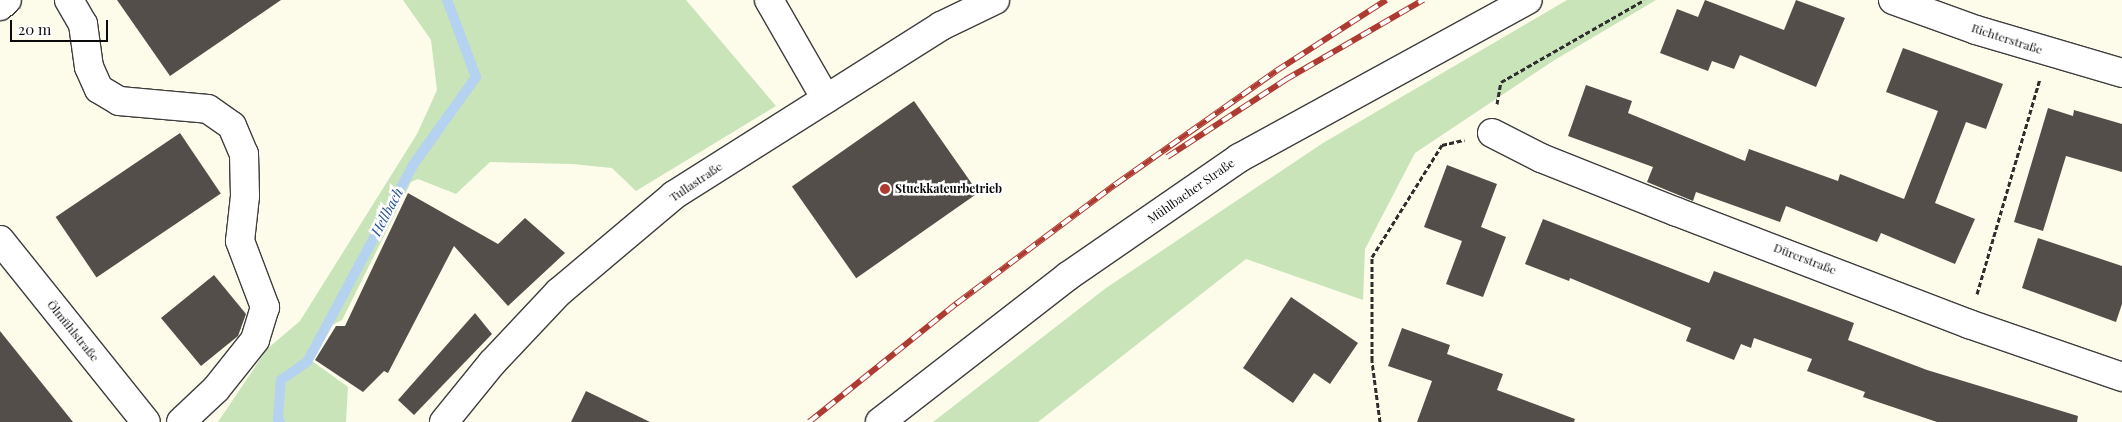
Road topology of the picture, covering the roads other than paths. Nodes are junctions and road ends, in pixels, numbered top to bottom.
1 (7, 0) edge
2 (69, 0) edge
3 (769, 0) edge
4 (995, 0) edge
5 (1528, 0) edge
6 (1893, 0) edge
7 (0, 6) edge
8 (2122, 73) edge
9 (826, 99) junction
10 (1492, 133) road end
11 (0, 240) edge
12 (2122, 377) edge
13 (146, 422) edge
14 (181, 422) edge
15 (444, 422) edge
16 (880, 422) edge

1 - 7 street
2 - 14 street
3 - 9 street
4 - 9 street, Tullastraße
5 - 16 street, Mühlbacher Straße
6 - 8 street, Richterstraße
9 - 15 street, Tullastraße
10 - 12 street, Dürerstraße
11 - 13 street, Ölmühlstraße

